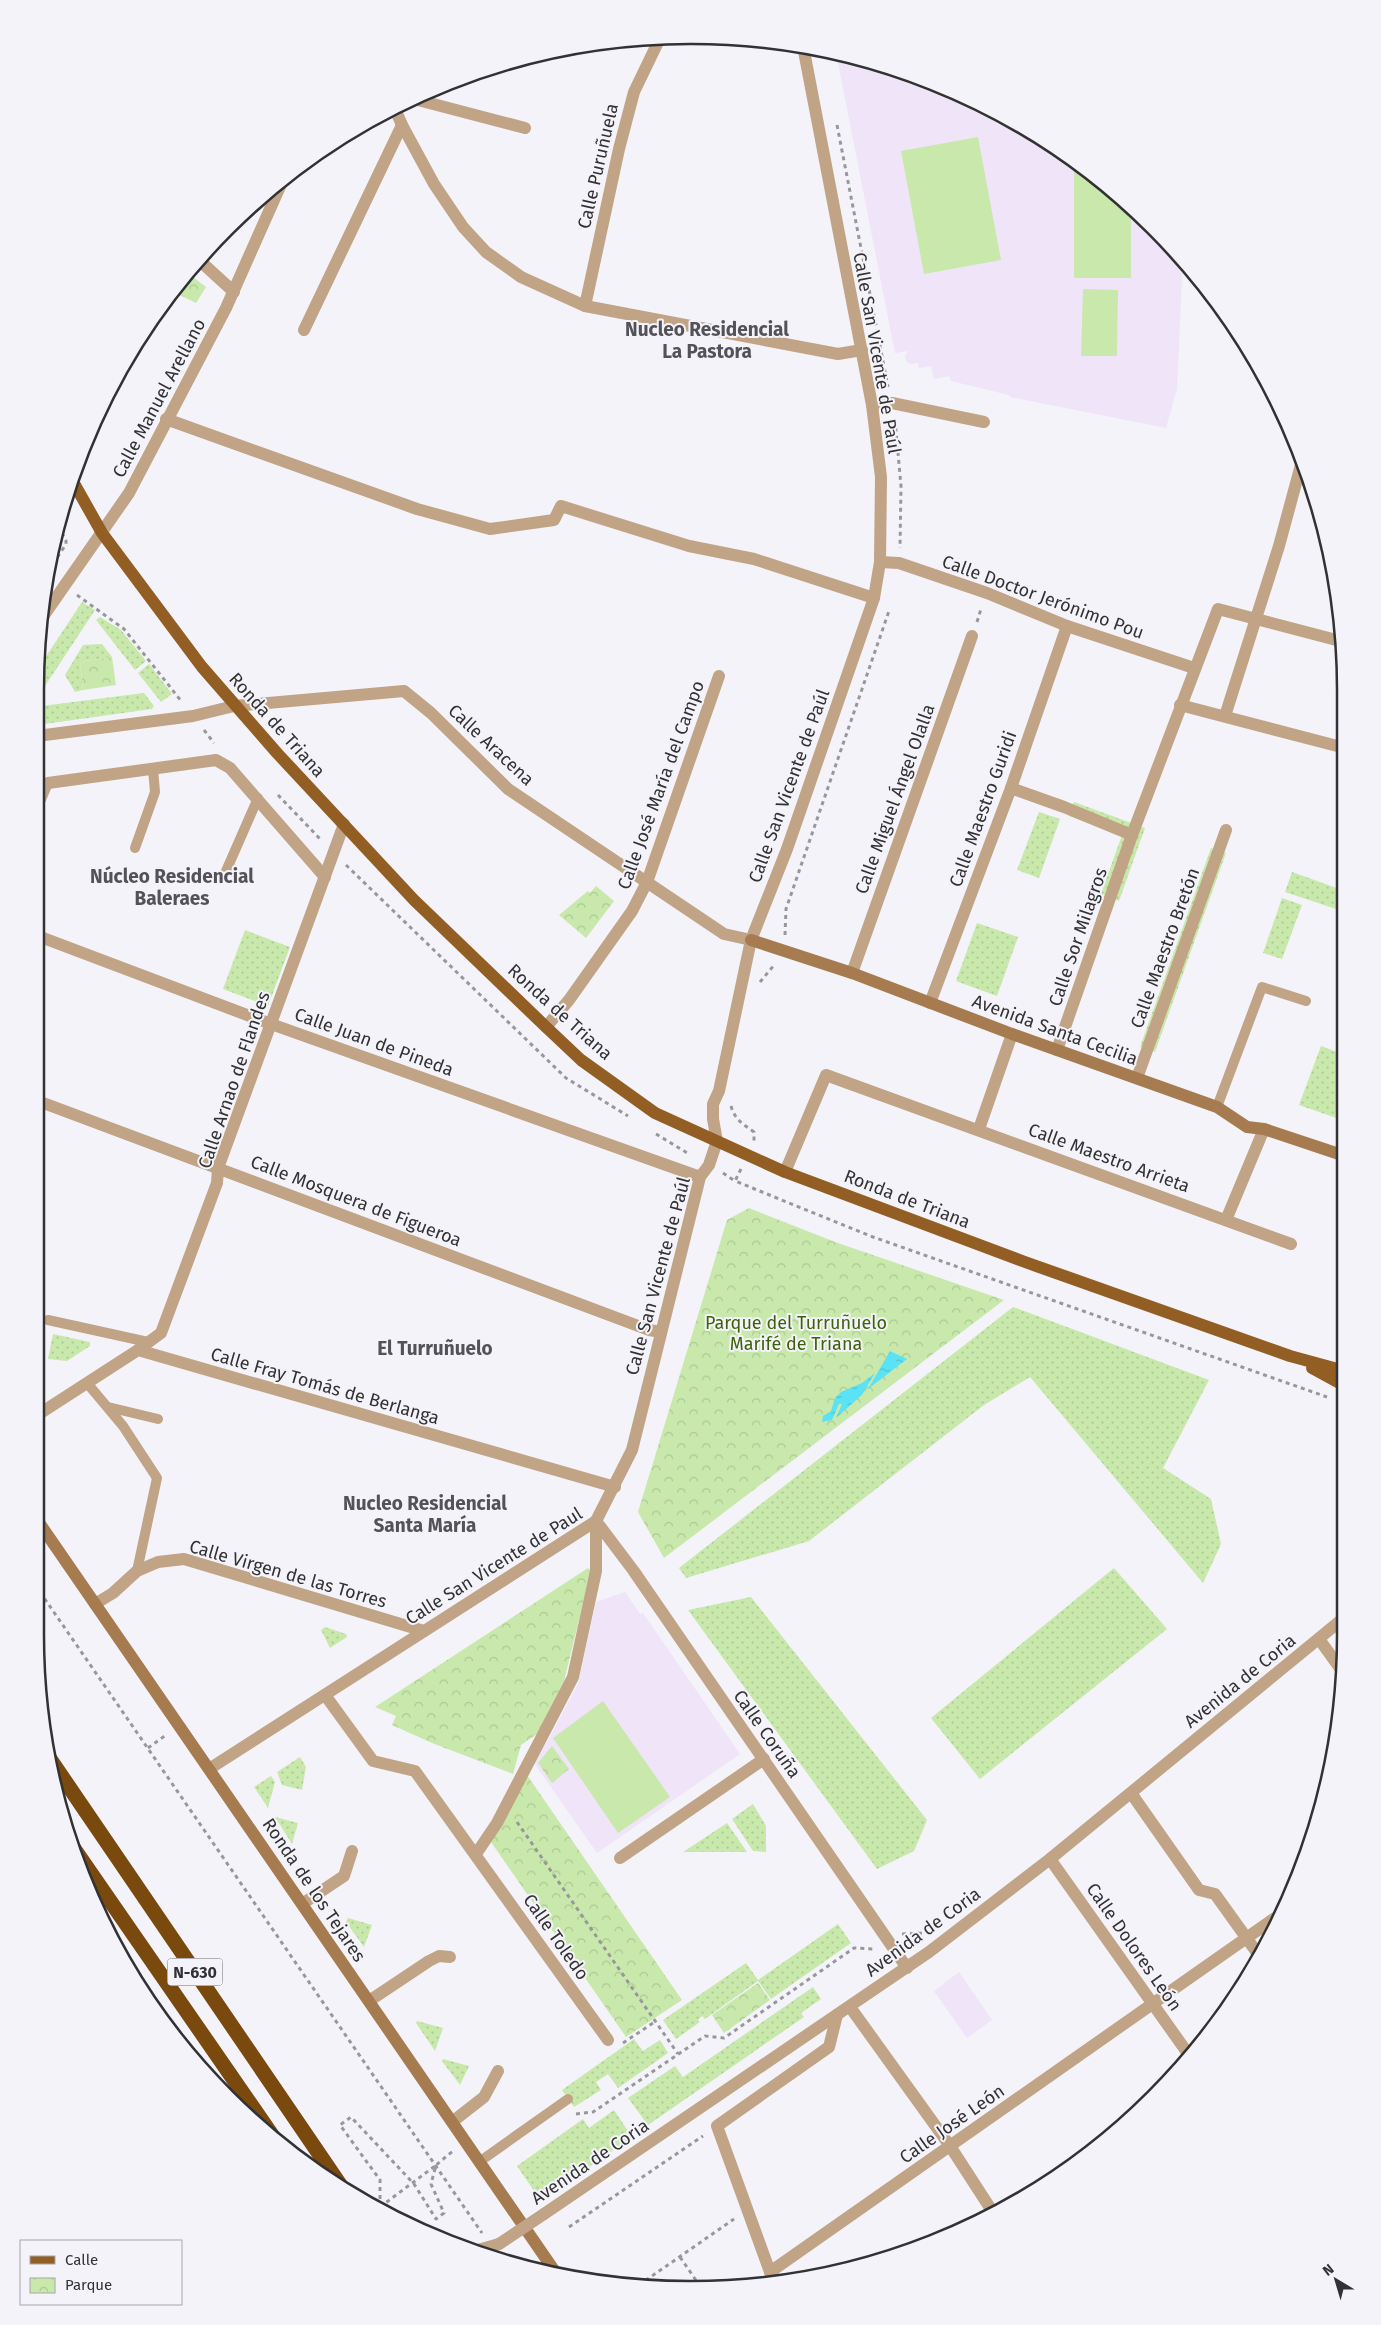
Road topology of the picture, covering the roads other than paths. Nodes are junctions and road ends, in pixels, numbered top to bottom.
1 (657, 45) edge
2 (805, 54) edge
3 (424, 101) edge
4 (397, 114) edge
5 (402, 125) junction
6 (525, 128) dead end
7 (277, 193) edge
8 (204, 264) edge
9 (234, 292) junction
10 (585, 306) junction
11 (304, 330) dead end
12 (862, 350) junction
13 (872, 405) junction
14 (166, 418) junction
15 (984, 422) dead end
16 (1299, 472) edge
17 (77, 488) edge
18 (102, 533) junction
19 (880, 562) junction
20 (874, 598) junction
21 (49, 608) edge
22 (1256, 618) junction
23 (1067, 626) junction
24 (972, 636) road end
25 (1335, 640) edge
26 (1194, 668) junction
27 (719, 676) dead end
28 (1180, 705) junction
29 (234, 706) junction
30 (1225, 716) junction
31 (44, 735) edge
32 (1337, 746) edge
33 (154, 769) junction
34 (48, 783) joint
35 (1011, 788) junction
36 (44, 792) edge
37 (1147, 797) junction
38 (258, 798) junction
39 (1160, 801) dead end
40 (344, 824) junction
41 (1134, 830) junction
42 (1226, 830) dead end
43 (134, 848) dead end
44 (226, 871) dead end
45 (325, 877) junction
46 (647, 882) junction
47 (44, 938) edge
48 (751, 940) junction
49 (852, 973) junction
50 (1306, 1001) dead end
51 (930, 1003) junction
52 (271, 1024) junction
53 (546, 1027) junction
54 (1012, 1034) junction
55 (1058, 1050) junction
56 (1137, 1078) junction
57 (44, 1103) edge
58 (1217, 1107) junction
59 (979, 1129) junction
60 (1264, 1129) junction
61 (717, 1141) junction
62 (1337, 1153) edge
63 (218, 1168) junction
64 (785, 1172) junction
65 (700, 1177) junction
66 (1226, 1220) junction
67 (1291, 1244) dead end
68 (48, 1320) dead end
69 (661, 1332) junction
70 (143, 1346) junction
71 (1337, 1378) edge
72 (87, 1383) junction
73 (108, 1407) junction
74 (44, 1411) edge
75 (158, 1419) dead end
76 (615, 1487) junction
77 (596, 1521) junction
78 (44, 1530) edge
79 (137, 1571) junction
80 (95, 1604) junction
81 (1337, 1623) edge
82 (424, 1631) junction
83 (1319, 1638) junction
84 (1336, 1663) edge
85 (325, 1695) junction
86 (764, 1759) junction
87 (209, 1769) junction
88 (59, 1772) edge
89 (1132, 1793) junction
90 (352, 1851) dead end
91 (476, 1854) junction
92 (620, 1858) dead end
93 (1050, 1859) junction
94 (88, 1869) edge
95 (302, 1904) junction
96 (1271, 1921) edge
97 (1247, 1938) junction
98 (1255, 1950) edge
99 (450, 1957) dead end
100 (906, 1968) junction
101 (368, 2001) junction
102 (1153, 2004) junction
103 (850, 2007) junction
104 (837, 2015) junction
105 (608, 2040) road end
106 (1185, 2051) edge
107 (498, 2071) dead end
108 (568, 2099) dead end
109 (261, 2118) edge
110 (452, 2122) junction
111 (950, 2146) junction
112 (479, 2162) junction
113 (332, 2173) edge
114 (990, 2208) edge
115 (499, 2244) junction
116 (486, 2248) edge
117 (493, 2250) edge
118 (551, 2266) edge
119 (770, 2272) junction
120 (773, 2276) edge

1 - 10 street, Calle Puruñuela
2 - 12 street, Calle San Vicente de Paúl
3 - 6 street
4 - 5 street
5 - 10 street
5 - 11 street
7 - 9 street, Calle Manuel Arellano
8 - 9 street
9 - 14 street, Calle Manuel Arellano
10 - 12 street
12 - 13 street, Calle San Vicente de Paúl
13 - 15 street
13 - 19 street, Calle San Vicente de Paúl
14 - 18 street, Calle Manuel Arellano
14 - 20 street
16 - 22 street
17 - 18 main road, Ronda de Triana
18 - 21 street, Calle Manuel Arellano
18 - 29 main road, Ronda de Triana
19 - 20 street, Calle San Vicente de Paúl
19 - 23 street, Calle Doctor Jerónimo Pou
20 - 48 street, Calle San Vicente de Paúl
22 - 25 street
22 - 26 street, Calle Sor Milagros
22 - 30 street
23 - 26 street, Calle Doctor Jerónimo Pou
23 - 35 street, Calle Maestro Guridi
24 - 49 street, Calle Miguel Ángel Olalla
26 - 28 street, Calle Sor Milagros
27 - 46 street, Calle José María del Campo
28 - 30 street
28 - 37 street, Calle Sor Milagros
29 - 31 street, Calle Aracena
29 - 40 main road, Ronda de Triana
29 - 46 street, Calle Aracena
30 - 32 street
33 - 34 street
33 - 38 street
33 - 43 lane
34 - 36 lane
35 - 41 street
35 - 51 street, Calle Maestro Guridi
37 - 39 street
37 - 41 street, Calle Sor Milagros
38 - 44 lane
38 - 45 street
40 - 45 street, Calle Arnao de Flandes
40 - 53 main road, Ronda de Triana
41 - 55 street, Calle Sor Milagros
42 - 56 street, Calle Maestro Bretón
45 - 52 street, Calle Arnao de Flandes
46 - 48 street, Calle Aracena
46 - 53 street, Calle José María del Campo
47 - 52 street, Calle Juan de Pineda
48 - 49 street, Avenida Santa Cecilia
48 - 61 street, Calle San Vicente de Paúl
49 - 51 street, Avenida Santa Cecilia
50 - 58 lane
51 - 54 street, Avenida Santa Cecilia
52 - 63 street, Calle Arnao de Flandes
52 - 65 street, Calle Juan de Pineda
53 - 61 main road, Ronda de Triana
54 - 55 street, Avenida Santa Cecilia
54 - 59 street
55 - 56 street, Avenida Santa Cecilia
56 - 58 street, Avenida Santa Cecilia
57 - 63 street, Calle Mosquera de Figueroa
58 - 60 street, Avenida Santa Cecilia
59 - 64 street, Calle Maestro Arrieta
59 - 66 street, Calle Maestro Arrieta
60 - 62 street, Avenida Santa Cecilia
60 - 66 street
61 - 64 main road, Ronda de Triana
61 - 65 street, Calle San Vicente de Paúl
63 - 69 street, Calle Mosquera de Figueroa
63 - 70 street, Calle Arnao de Flandes
64 - 71 main road, Ronda de Triana
65 - 69 street, Calle San Vicente de Paúl
66 - 67 street, Calle Maestro Arrieta
68 - 70 lane
69 - 76 street, Calle San Vicente de Paúl
70 - 72 street
70 - 76 street, Calle Fray Tomás de Berlanga
72 - 73 lane
72 - 74 street
73 - 75 lane
73 - 79 lane
76 - 77 street, Calle San Vicente de Paúl
77 - 82 street, Calle San Vicente de Paul
77 - 86 street, Calle Coruña
77 - 91 street, Calle San Vicente de Paul
78 - 80 street, Ronda de los Tejares
79 - 80 street, Calle Virgen de las Torres
79 - 82 street, Calle Virgen de las Torres
80 - 87 street, Ronda de los Tejares
81 - 83 street, Avenida de Coria
82 - 85 street, Calle San Vicente de Paul
83 - 84 street
83 - 89 street, Avenida de Coria
85 - 87 street, Calle San Vicente de Paul
85 - 91 street, Calle Toledo
86 - 92 street
86 - 100 street, Calle Coruña
87 - 95 street, Ronda de los Tejares
88 - 113 highway, N-630
89 - 93 street, Avenida de Coria
89 - 97 street
90 - 95 street
91 - 105 street, Calle Toledo
93 - 100 street, Avenida de Coria
93 - 102 street, Calle Dolores León
94 - 109 highway, N-630
95 - 101 street, Ronda de los Tejares
96 - 97 street, Calle José León
97 - 98 street
97 - 102 street, Calle José León
99 - 101 street
100 - 103 street, Avenida de Coria
101 - 110 street, Ronda de los Tejares
102 - 106 street, Calle Dolores León
102 - 111 street, Calle José León
103 - 104 street, Avenida de Coria
103 - 111 street
104 - 115 street, Avenida de Coria, bridge
104 - 119 street
107 - 110 street
108 - 112 lane
110 - 112 street, Ronda de los Tejares
111 - 114 street
111 - 119 street, Calle José León
112 - 118 street, Ronda de los Tejares
115 - 116 street
115 - 117 street
119 - 120 street

